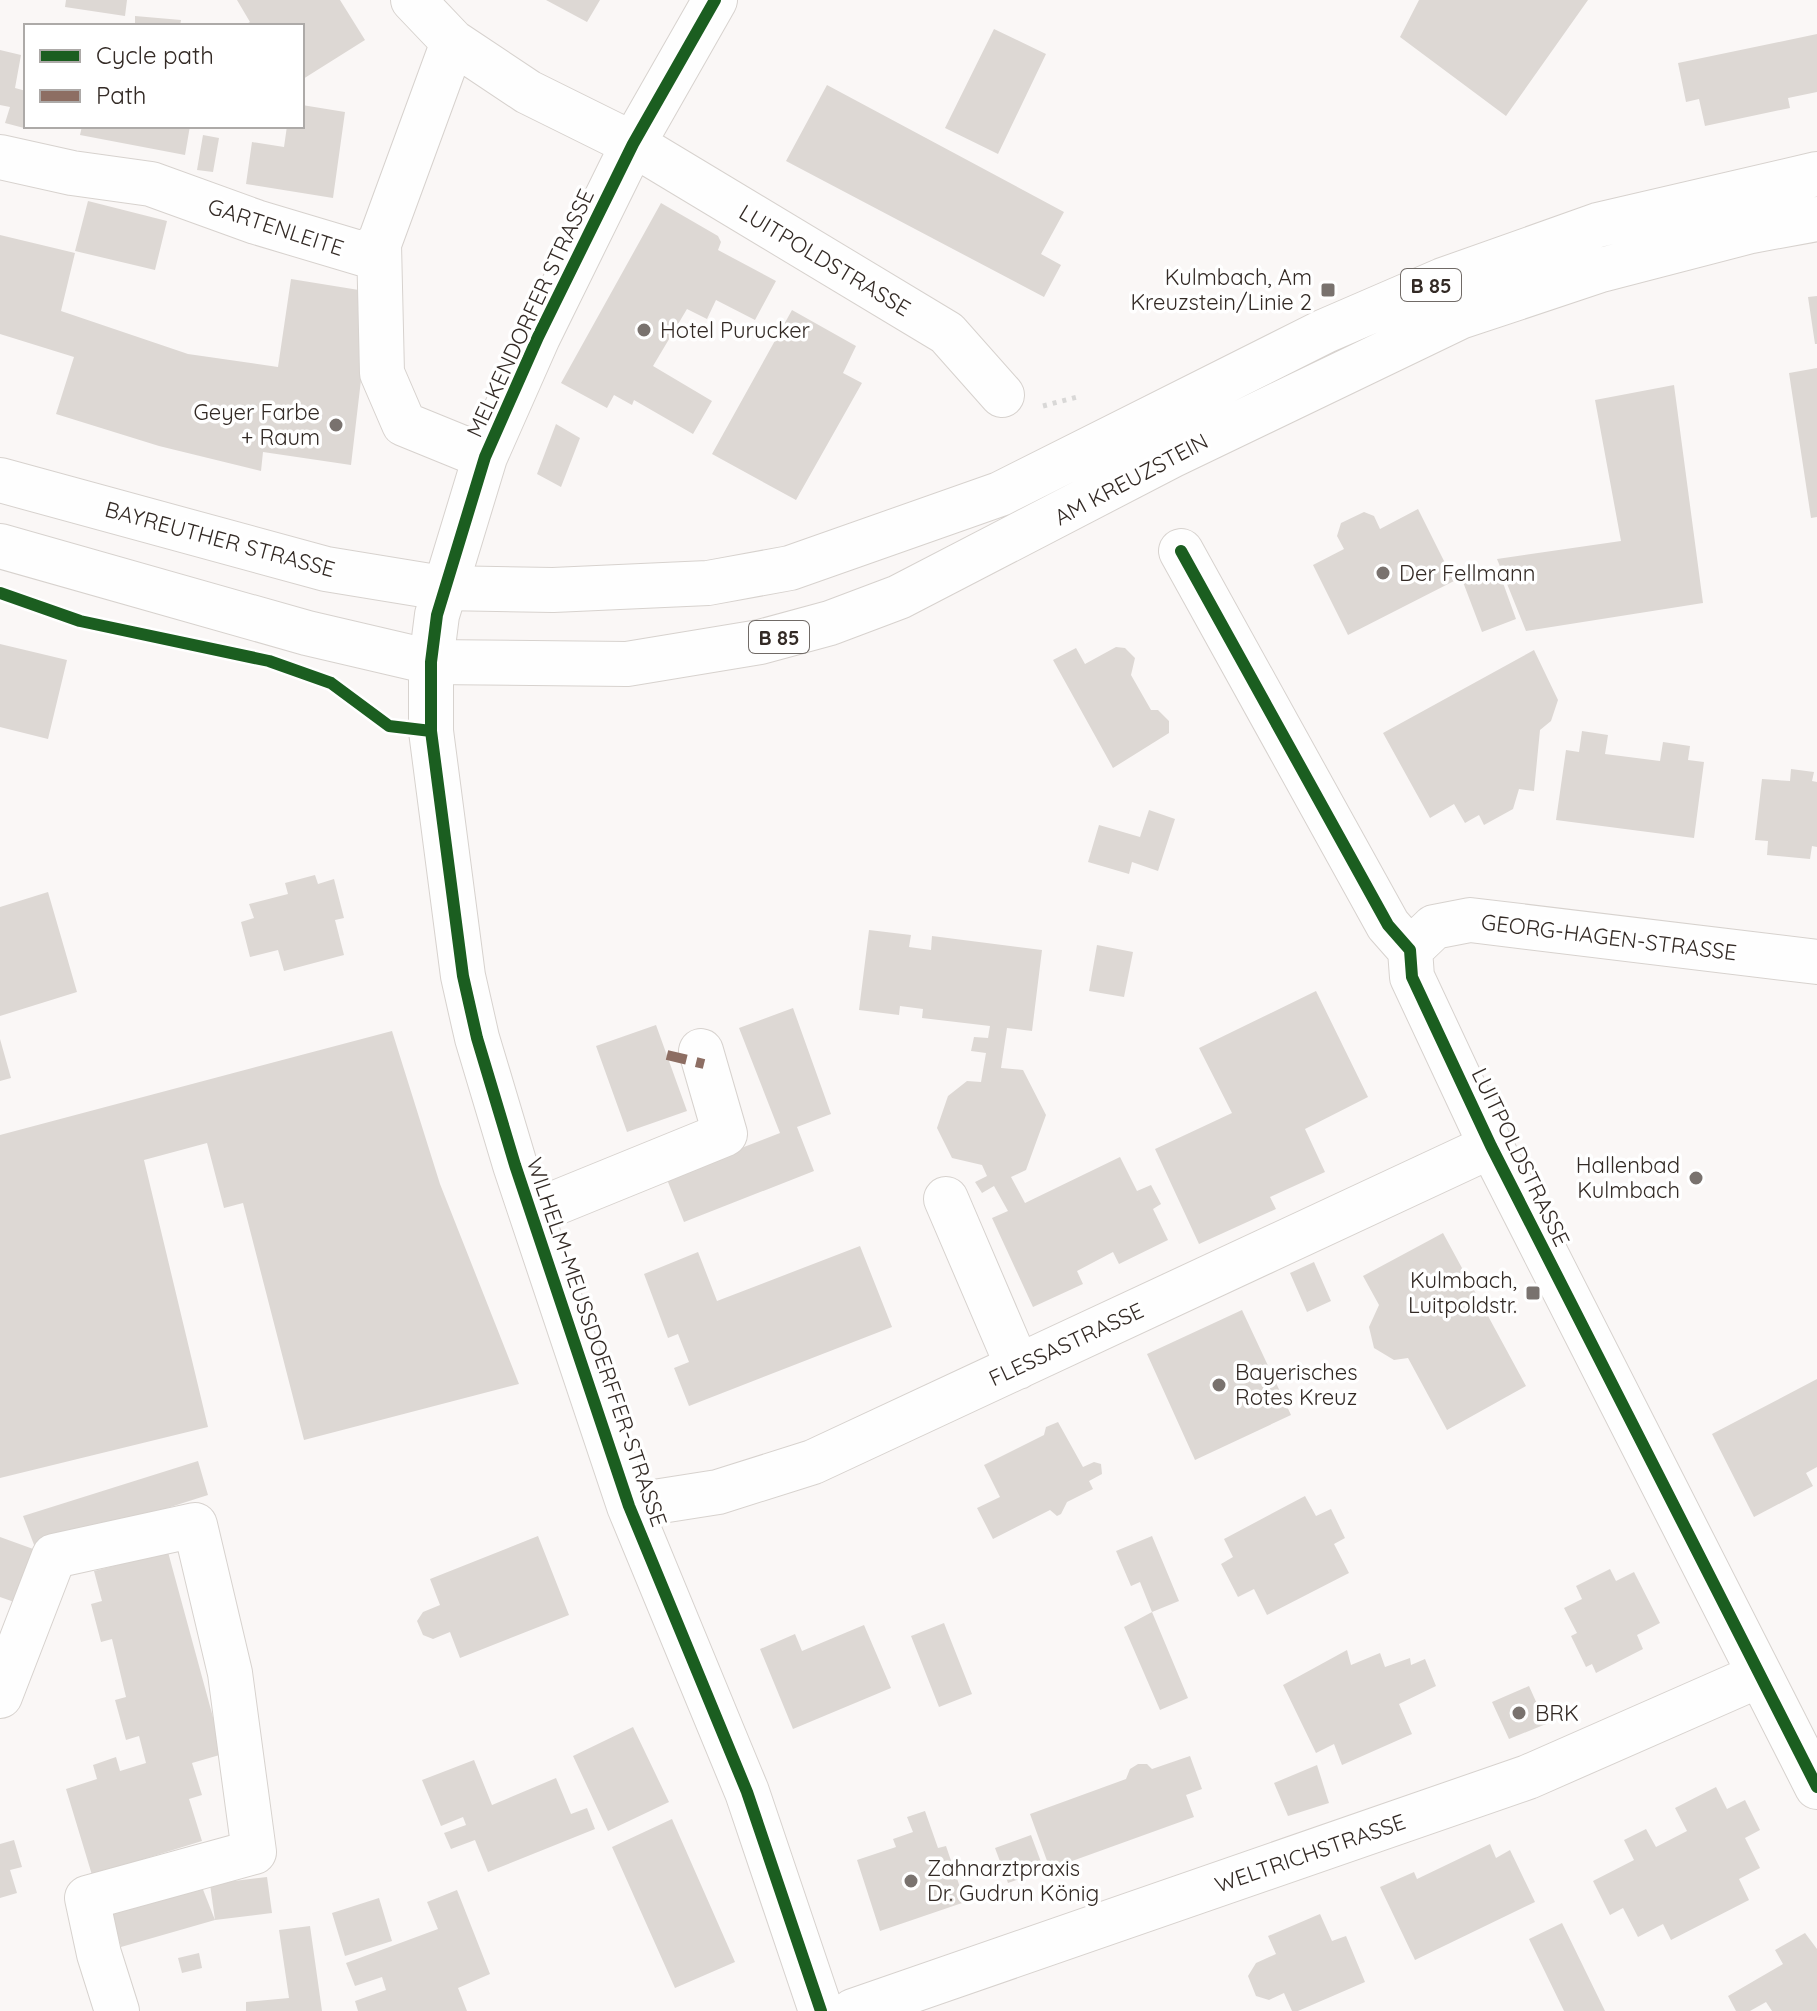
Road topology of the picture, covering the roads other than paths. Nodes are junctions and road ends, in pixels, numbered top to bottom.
1 (413, 0) edge
2 (715, 0) edge
3 (453, 42) junction
4 (633, 144) junction
5 (0, 157) edge
6 (1817, 174) edge
7 (1817, 219) edge
8 (379, 244) junction
9 (1002, 395) dead end
10 (485, 457) junction
11 (0, 480) edge
12 (0, 546) edge
13 (1181, 551) dead end
14 (442, 588) junction
15 (431, 662) junction
16 (1410, 950) junction
17 (1817, 962) edge
18 (701, 1051) dead end
19 (1491, 1146) junction
20 (946, 1199) dead end
21 (531, 1213) junction
22 (1018, 1367) junction
23 (629, 1506) junction
24 (1760, 1675) junction
25 (0, 1696) edge
26 (1817, 1787) edge
27 (117, 2011) edge
28 (821, 2011) edge
29 (853, 2011) edge

1 - 3 street, LUITPOLDSTRASSE
2 - 4 street, MELKENDORFER STRASSE
3 - 4 street, LUITPOLDSTRASSE
3 - 8 street
4 - 9 street, LUITPOLDSTRASSE
4 - 10 street, MELKENDORFER STRASSE
5 - 8 street, GARTENLEITE
6 - 14 street, AM KREUZSTEIN / B 85
7 - 15 street, AM KREUZSTEIN / B 85
8 - 10 street, GARTENLEITE
10 - 14 street, MELKENDORFER STRASSE
11 - 14 street, BAYREUTHER STRASSE / B 85
12 - 15 street, B 85
13 - 16 street, LUITPOLDSTRASSE
14 - 15 street, MELKENDORFER STRASSE
15 - 21 street, WILHELM-MEUSSDOERFFER-STRASSE
16 - 17 street, GEORG-HAGEN-STRASSE
16 - 19 street, LUITPOLDSTRASSE
18 - 21 street
19 - 22 street, FLESSASTRASSE
19 - 24 street, LUITPOLDSTRASSE
20 - 22 street
21 - 23 street, WILHELM-MEUSSDOERFFER-STRASSE
22 - 23 street, FLESSASTRASSE
23 - 28 street, WILHELM-MEUSSDOERFFER-STRASSE
24 - 26 street, LUITPOLDSTRASSE
24 - 29 street, WELTRICHSTRASSE
25 - 27 street

